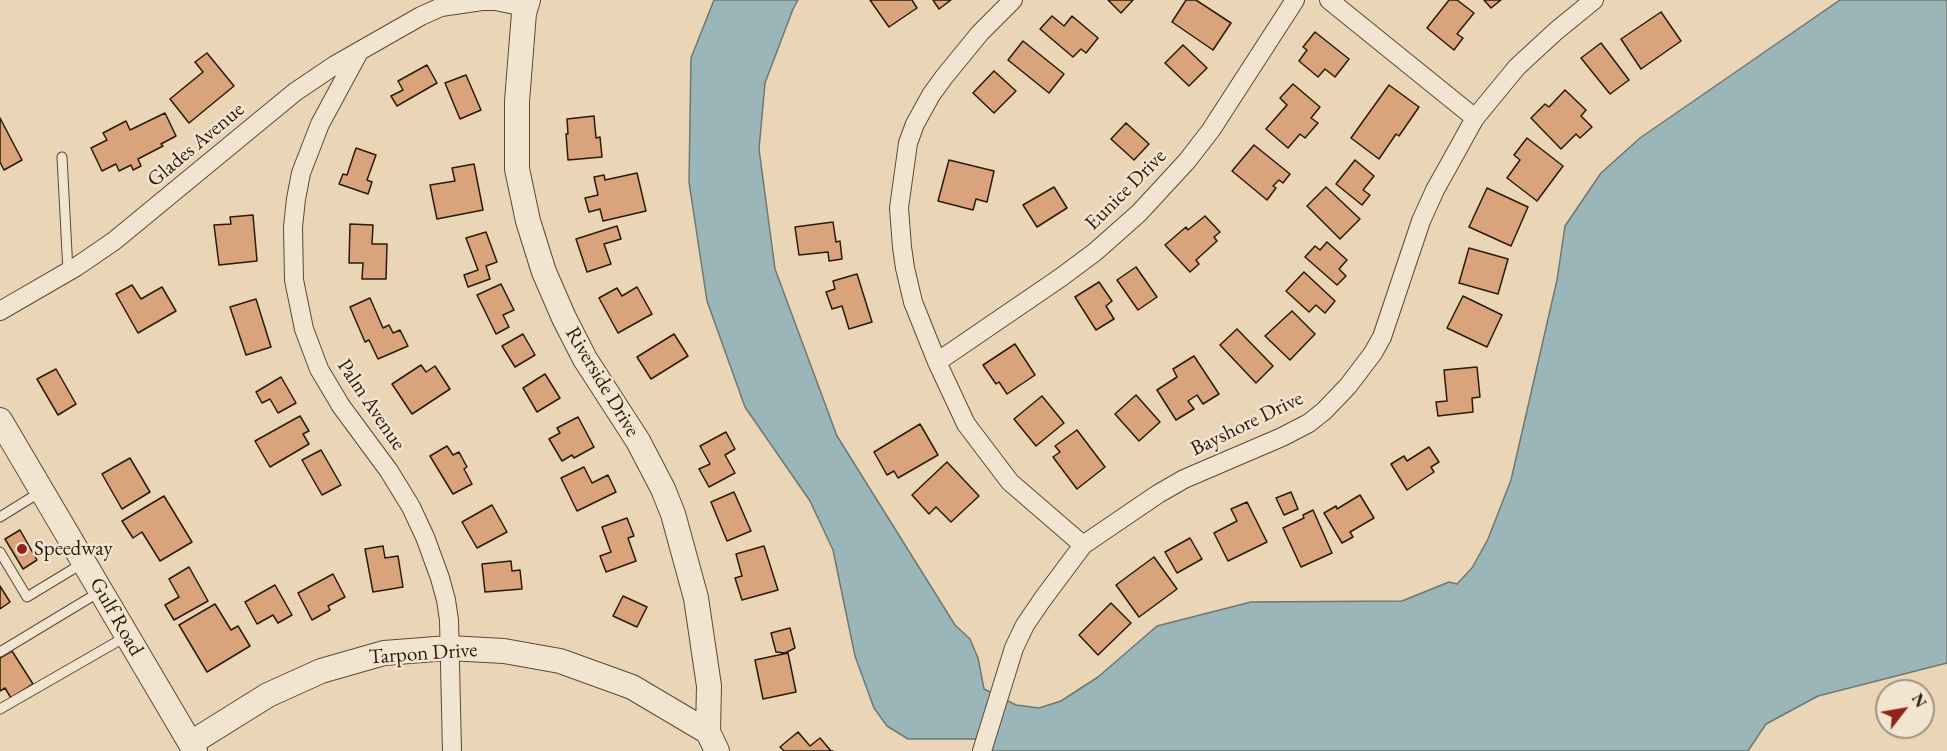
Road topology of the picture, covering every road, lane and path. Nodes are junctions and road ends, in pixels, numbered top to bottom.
1 (1013, 0) edge
2 (1295, 0) edge
3 (1329, 0) edge
4 (1594, 0) edge
5 (495, 1) edge
6 (526, 3) edge
7 (421, 16) joint
8 (358, 52) junction
9 (1475, 118) junction
10 (62, 158) dead end
11 (68, 272) junction
12 (0, 311) edge
13 (936, 362) junction
14 (0, 420) edge
15 (42, 491) junction
16 (0, 518) edge
17 (1083, 545) junction
18 (0, 552) edge
19 (84, 562) junction
20 (101, 591) junction
21 (127, 636) junction
22 (449, 648) junction
23 (0, 652) edge
24 (0, 709) edge
25 (713, 742) edge
26 (188, 748) edge
27 (452, 751) edge
28 (982, 751) edge

1 - 13 street
2 - 13 street, Eunice Drive
3 - 9 street
4 - 9 street, Bayshore Drive
5 - 6 street, Riverside Drive
5 - 7 street, Riverside Drive
6 - 25 street, Riverside Drive
7 - 8 street, Glades Avenue
8 - 11 street, Glades Avenue
8 - 22 street, Palm Avenue
9 - 17 street, Bayshore Drive
10 - 11 lane
11 - 12 street, Glades Avenue
13 - 17 street
14 - 15 street, Gulf Road
15 - 16 lane
15 - 19 street, Gulf Road
17 - 28 street, Bayshore Drive
18 - 19 lane
19 - 20 street, Gulf Road
20 - 21 street, Gulf Road
20 - 23 lane
21 - 24 lane
21 - 26 street, Gulf Road
22 - 25 street, Tarpon Drive
22 - 26 street, Tarpon Drive
22 - 27 street, Palm Avenue

